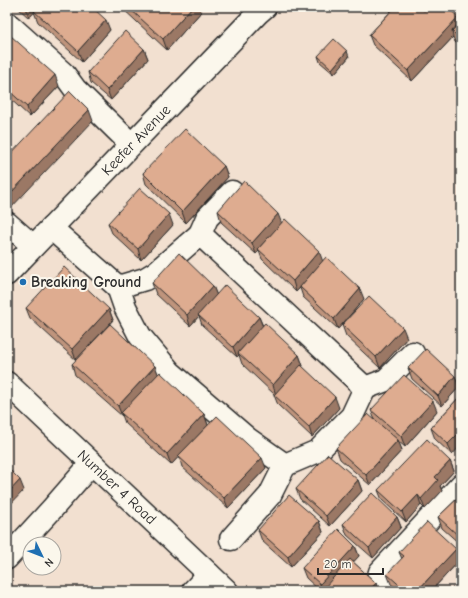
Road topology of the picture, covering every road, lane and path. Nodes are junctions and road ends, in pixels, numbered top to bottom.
1 (265, 7) edge
2 (7, 23) edge
3 (131, 144) junction
4 (232, 192) edge
5 (7, 223) edge
6 (51, 228) junction
7 (200, 234) junction
8 (33, 246) junction
9 (7, 274) edge
10 (118, 287) junction
11 (413, 353) dead end
12 (7, 383) edge
13 (365, 388) junction
14 (92, 463) junction
15 (285, 465) junction
16 (461, 485) edge
17 (231, 538) dead end
18 (7, 558) edge
19 (209, 574) junction
20 (193, 591) edge
21 (227, 591) edge
22 (386, 591) edge

1 - 3 street, Keefer Avenue
2 - 3 street
3 - 6 street, Keefer Avenue
4 - 7 street
5 - 8 street
6 - 8 street, Keefer Avenue
6 - 10 street
7 - 10 street
7 - 13 street
8 - 9 street, Keefer Avenue
10 - 15 street
11 - 13 street
12 - 14 street, Number 4 Road
13 - 15 street
14 - 18 street
14 - 19 street, Number 4 Road
15 - 17 street
16 - 22 street
19 - 20 street
19 - 21 street, Number 4 Road

